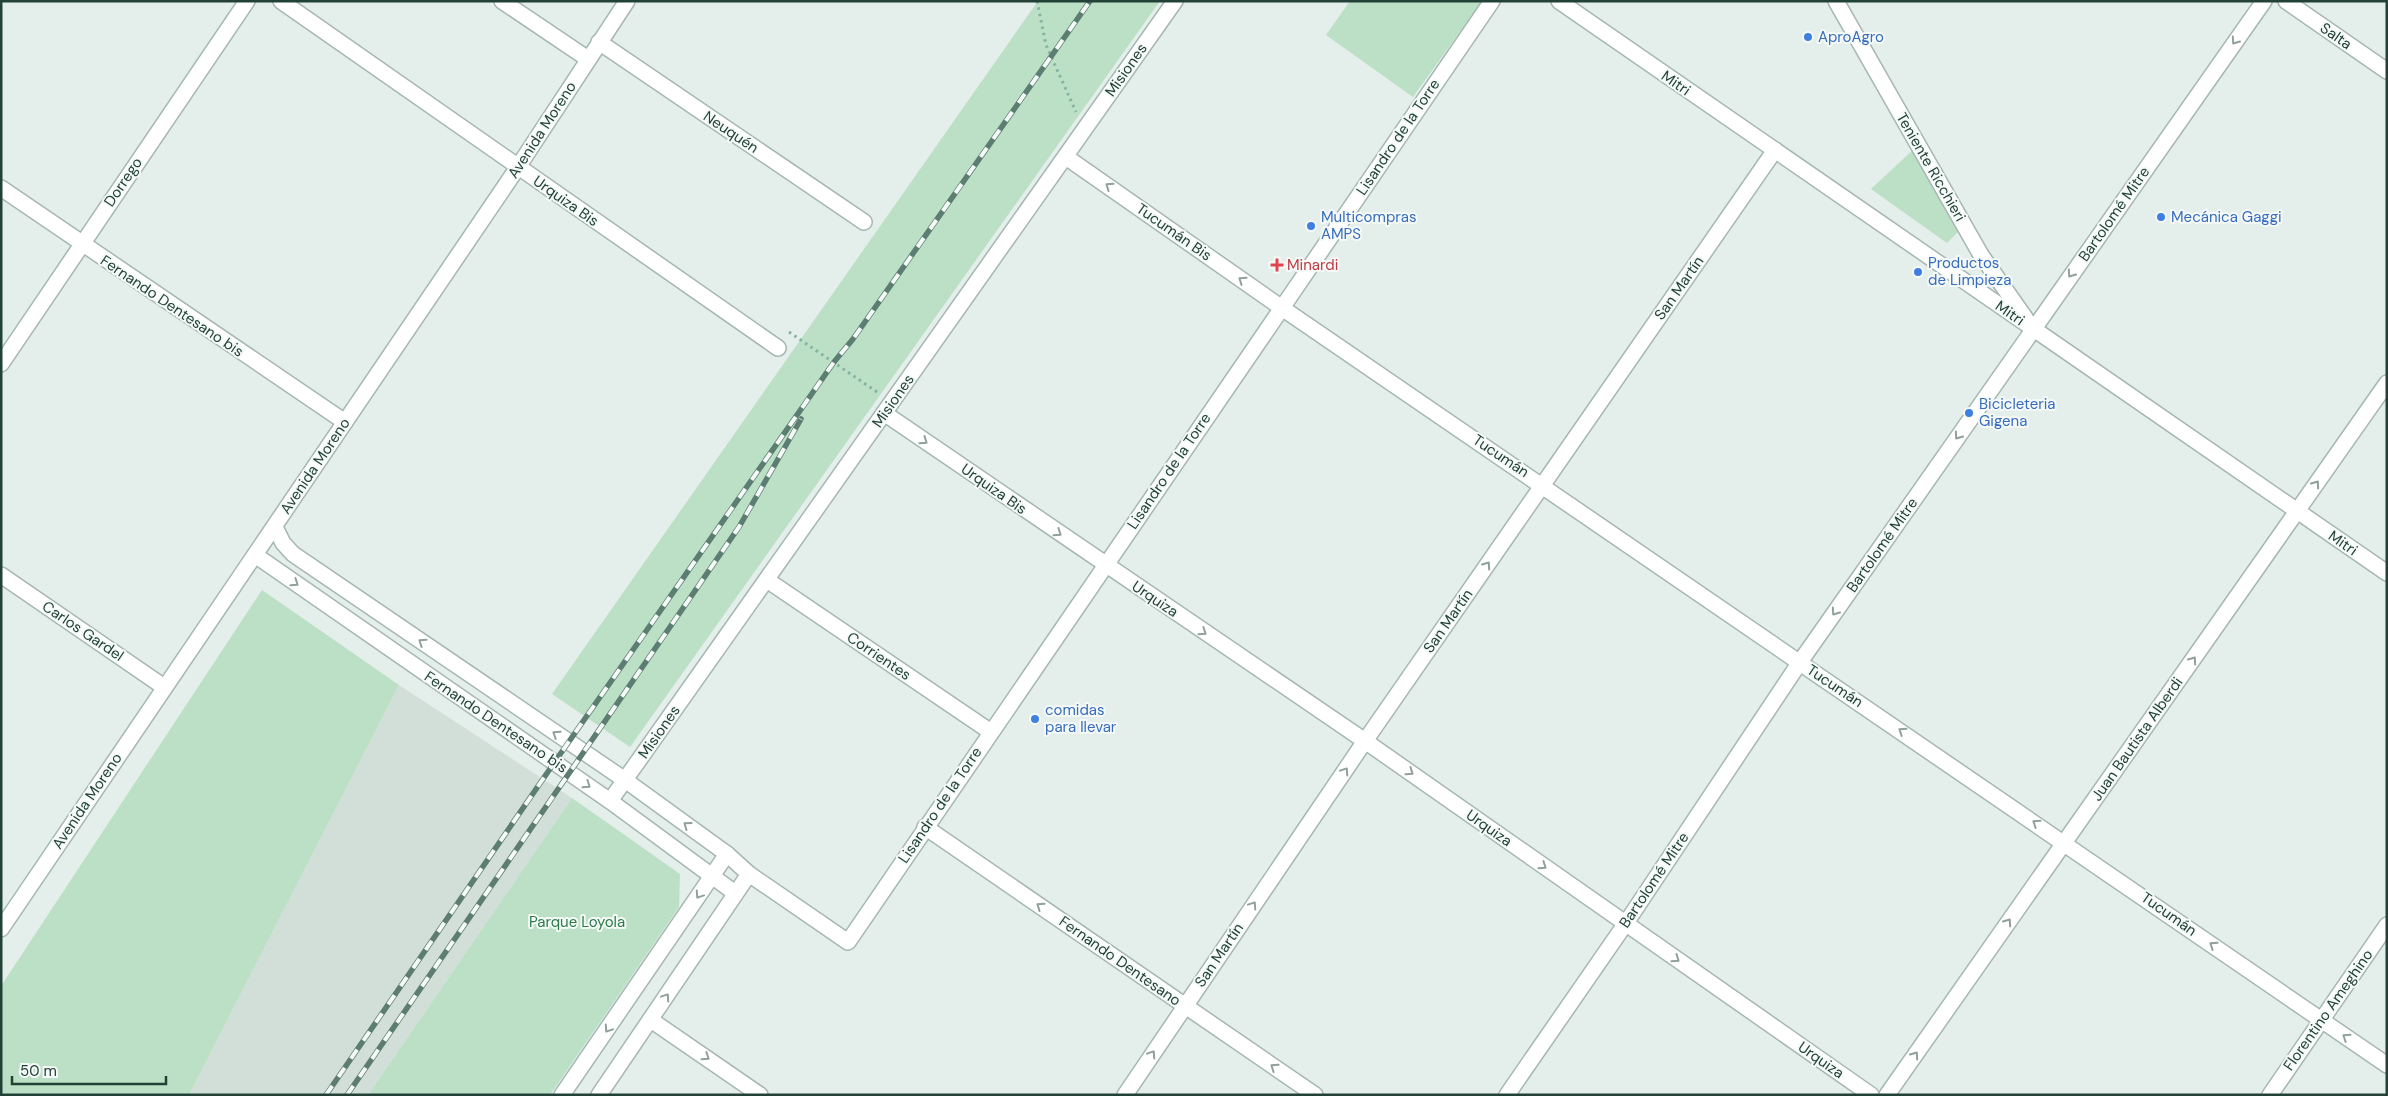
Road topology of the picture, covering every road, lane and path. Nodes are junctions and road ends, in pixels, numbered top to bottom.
1 (247, 1) edge
2 (281, 1) edge
3 (502, 1) edge
4 (627, 1) edge
5 (1037, 1) edge
6 (1175, 1) edge
7 (1492, 1) edge
8 (1559, 1) edge
9 (1836, 1) edge
10 (2264, 1) edge
11 (2286, 1) edge
12 (599, 42) junction
13 (588, 59) junction
14 (2387, 71) edge
15 (1089, 124) junction
16 (1775, 150) junction
17 (1066, 157) junction
18 (518, 167) junction
19 (1, 188) edge
20 (864, 222) dead end
21 (81, 244) junction
22 (1282, 308) junction
23 (2033, 328) junction
24 (789, 332) dead end
25 (778, 348) dead end
26 (1, 364) edge
27 (2387, 383) edge
28 (888, 408) junction
29 (345, 422) junction
30 (1543, 485) junction
31 (2297, 511) junction
32 (275, 527) junction
33 (256, 555) junction
34 (1105, 566) junction
35 (2387, 573) edge
36 (1, 575) edge
37 (767, 580) junction
38 (1800, 662) junction
39 (164, 687) junction
40 (991, 732) junction
41 (1365, 741) junction
42 (625, 780) junction
43 (610, 801) junction
44 (926, 827) junction
45 (2064, 842) junction
46 (727, 854) junction
47 (748, 874) junction
48 (712, 876) junction
49 (735, 893) junction
50 (1626, 924) junction
51 (2387, 925) edge
52 (1, 929) edge
53 (1184, 1005) junction
54 (651, 1020) junction
55 (2321, 1020) junction
56 (2387, 1065) edge
57 (562, 1095) edge
58 (599, 1095) edge
59 (760, 1095) edge
60 (1125, 1095) edge
61 (1314, 1095) edge
62 (1508, 1095) edge
63 (1871, 1095) edge
64 (1887, 1095) edge
65 (2270, 1095) edge

1 - 21 street, Dorrego
2 - 18 street, Urquiza Bis
3 - 13 street
4 - 12 street, Avenida Moreno
5 - 15 path
6 - 15 street, Misiones
7 - 22 street, Lisandro de la Torre
8 - 16 street, Mitri
9 - 23 street, Teniente Ricchieri
10 -> 23 street, Bartolomé Mitre
11 - 14 street, Salta
12 - 13 street, Avenida Moreno
12 - 20 street, Neuquén
13 - 18 street, Avenida Moreno
15 - 17 street, Misiones
16 - 23 street, Mitri
16 - 30 street, San Martín
22 -> 17 street, Tucumán Bis
17 - 28 street, Misiones
18 - 25 street, Urquiza Bis
18 - 29 street, Avenida Moreno
19 - 21 street, Fernando Dentesano bis
21 - 26 street, Dorrego
21 - 29 street, Fernando Dentesano bis
22 - 30 street, Tucumán
22 - 34 street, Lisandro de la Torre
23 - 31 street, Mitri
23 -> 38 street, Bartolomé Mitre
24 - 28 path
31 -> 27 street, Juan Bautista Alberdi
28 -> 34 street, Urquiza Bis
28 - 37 street, Misiones
29 - 32 street, Avenida Moreno
30 - 38 street, Tucumán
41 -> 30 street, San Martín
31 - 35 street, Mitri
45 -> 31 street, Juan Bautista Alberdi
32 - 33 street, Avenida Moreno
42 -> 32 street, Fernando Dentesano bis
33 - 39 street, Avenida Moreno
33 -> 43 street, Fernando Dentesano bis
34 - 40 street, Lisandro de la Torre
34 -> 41 street, Urquiza
36 - 39 street, Carlos Gardel
37 - 40 street, Corrientes
37 - 42 street, Misiones
45 -> 38 street, Tucumán
38 - 50 street, Bartolomé Mitre
39 - 52 street, Avenida Moreno
40 - 44 street, Lisandro de la Torre
41 -> 50 street, Urquiza
53 -> 41 street, San Martín
42 - 43 street, Misiones
46 -> 42 street, Fernando Dentesano bis
43 - 48 street, Fernando Dentesano bis
44 - 47 street, Lisandro de la Torre
53 -> 44 street, Fernando Dentesano
55 -> 45 street, Tucumán
64 -> 45 street, Juan Bautista Alberdi
46 - 47 street
46 - 48 street
47 - 49 street
48 - 49 street, Fernando Dentesano bis
48 -> 57 street
54 -> 49 street
50 - 62 street, Bartolomé Mitre
50 -> 63 street, Urquiza
51 - 55 street, Florentino Ameghino
60 -> 53 street, San Martín
61 -> 53 street, Fernando Dentesano
54 - 58 street
54 -> 59 street
56 -> 55 street, Tucumán
55 - 65 street, Florentino Ameghino

